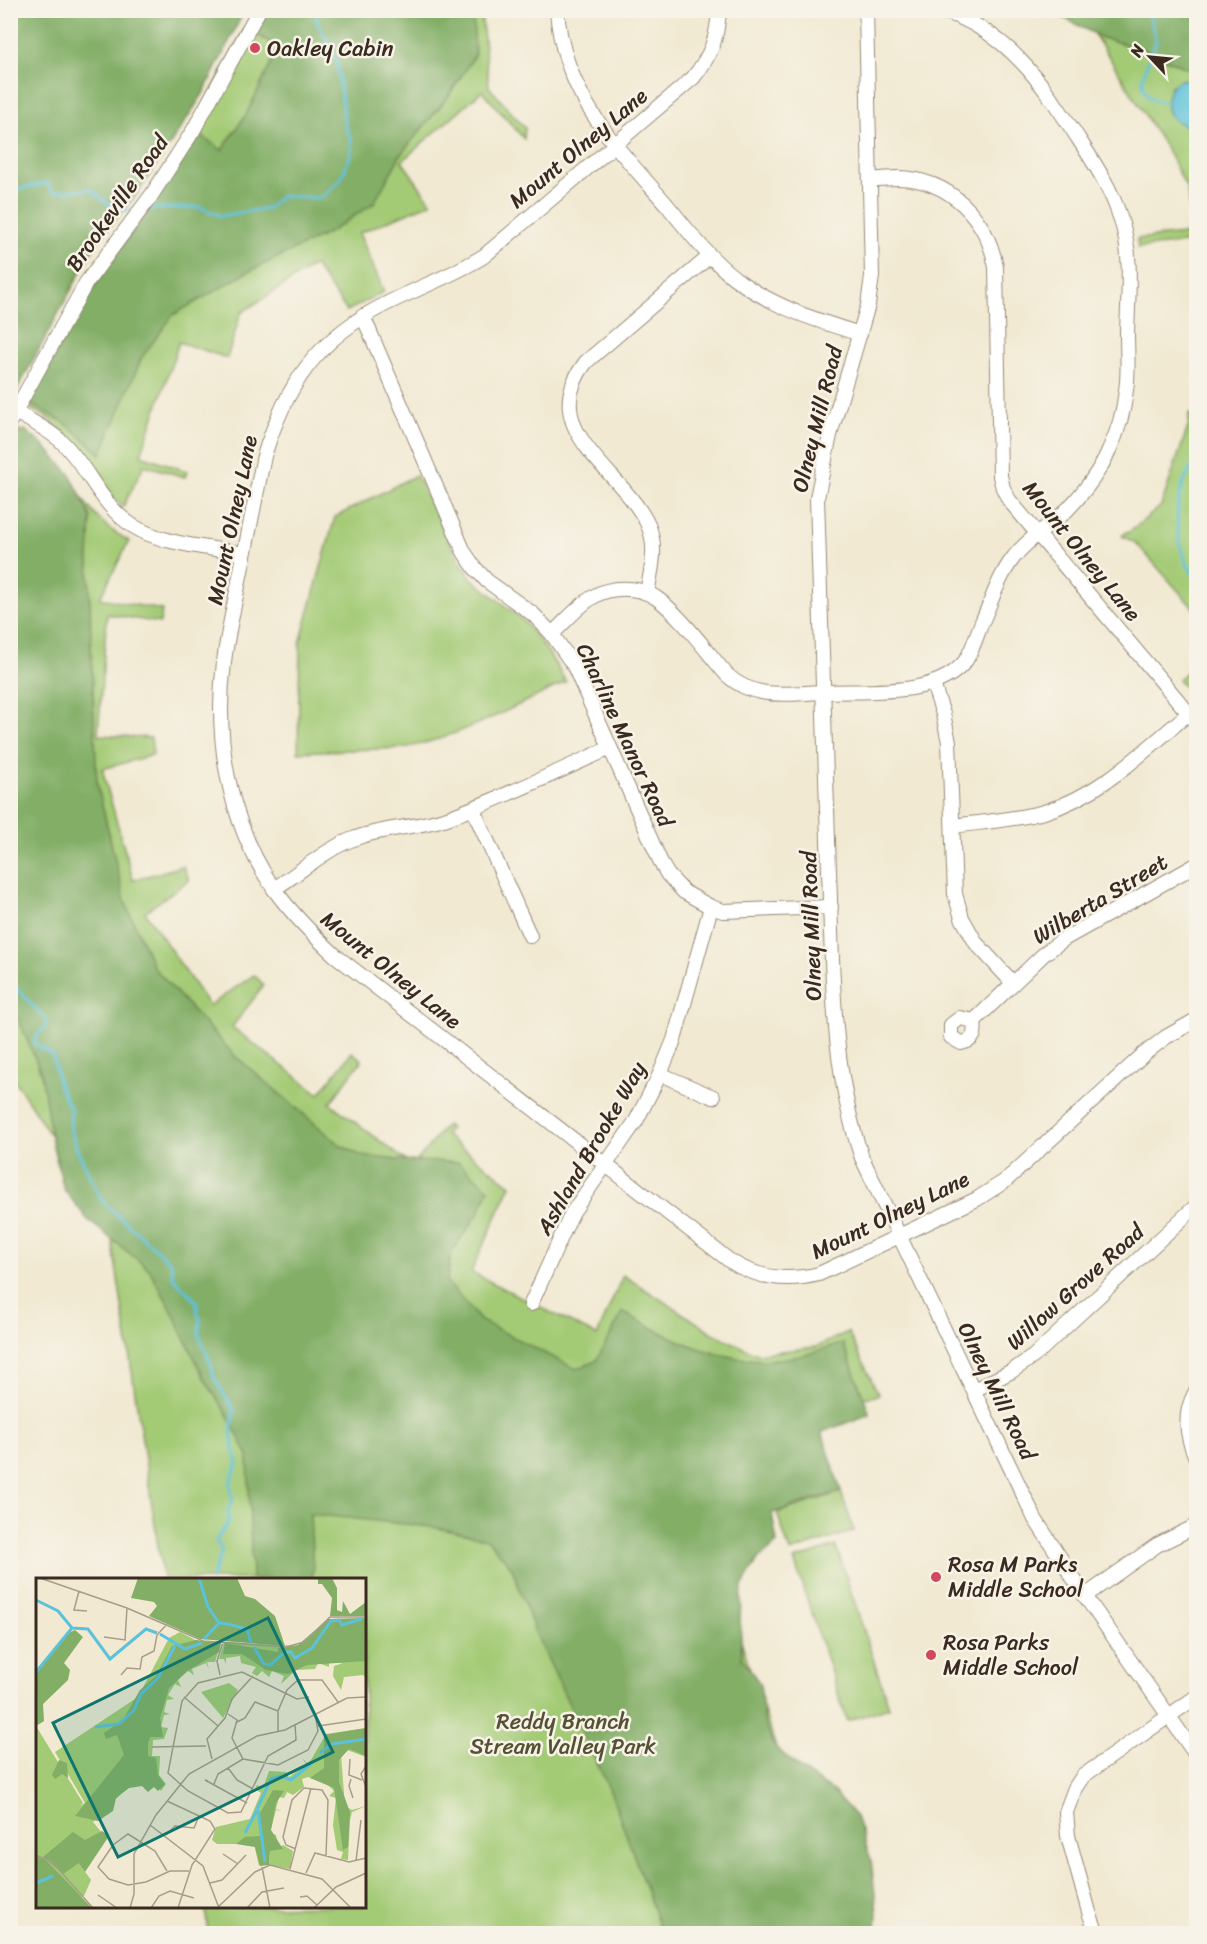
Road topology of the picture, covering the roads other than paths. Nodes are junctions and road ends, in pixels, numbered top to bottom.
1 (259, 10) edge
2 (557, 10) edge
3 (719, 10) edge
4 (866, 10) edge
5 (941, 10) edge
6 (963, 14) edge
7 (615, 145) junction
8 (870, 180) junction
9 (710, 256) junction
10 (363, 316) junction
11 (860, 334) junction
12 (13, 416) edge
13 (1038, 534) junction
14 (244, 554) junction
15 (647, 593) junction
16 (552, 634) junction
17 (933, 684) junction
18 (823, 692) junction
19 (1193, 718) edge
20 (610, 748) junction
21 (473, 809) junction
22 (953, 826) junction
23 (1197, 865) edge
24 (274, 889) junction
25 (711, 907) junction
26 (831, 908) junction
27 (530, 936) dead end
28 (1014, 983) junction
29 (1197, 1020) edge
30 (974, 1021) dead end
31 (660, 1074) junction
32 (713, 1097) dead end
33 (604, 1165) junction
34 (1197, 1206) edge
35 (899, 1236) junction
36 (531, 1304) dead end
37 (974, 1390) junction
38 (1197, 1391) edge
39 (1197, 1458) edge
40 (1197, 1526) edge
41 (1085, 1596) junction
42 (1197, 1697) edge
43 (1169, 1715) junction
44 (1197, 1755) edge
45 (1097, 1934) edge

1 - 12 street, Brookeville Road
2 - 7 street
3 - 7 street, Mount Olney Lane
4 - 8 street, Olney Mill Road
5 - 6 street
6 - 13 street
7 - 9 street
7 - 10 street, Mount Olney Lane
8 - 11 street, Olney Mill Road
8 - 13 street, Mount Olney Lane
9 - 11 street
9 - 15 street
10 - 14 street, Mount Olney Lane
10 - 16 street, Charline Manor Road
11 - 18 street, Olney Mill Road
12 - 14 street
13 - 17 street
13 - 19 street, Mount Olney Lane
14 - 24 street, Mount Olney Lane
15 - 16 street
15 - 18 street
16 - 20 street, Charline Manor Road
17 - 18 street
17 - 22 street
18 - 26 street, Olney Mill Road
19 - 22 street
20 - 21 street
20 - 25 street, Charline Manor Road
21 - 24 street
21 - 27 street
22 - 28 street
23 - 28 street, Wilberta Street
24 - 33 street, Mount Olney Lane
25 - 26 street, Charline Manor Road
25 - 31 street, Ashland Brooke Way
26 - 35 street, Olney Mill Road
28 - 30 street, Wilberta Street
29 - 35 street, Mount Olney Lane
31 - 32 street
31 - 33 street, Ashland Brooke Way
33 - 35 street, Mount Olney Lane
33 - 36 street, Ashland Brooke Way
34 - 37 street, Willow Grove Road
35 - 37 street, Olney Mill Road
37 - 41 street, Olney Mill Road
38 - 39 street
40 - 41 street
41 - 43 street, Olney Mill Road
42 - 43 street
43 - 44 street, Olney Mill Road
43 - 45 street

